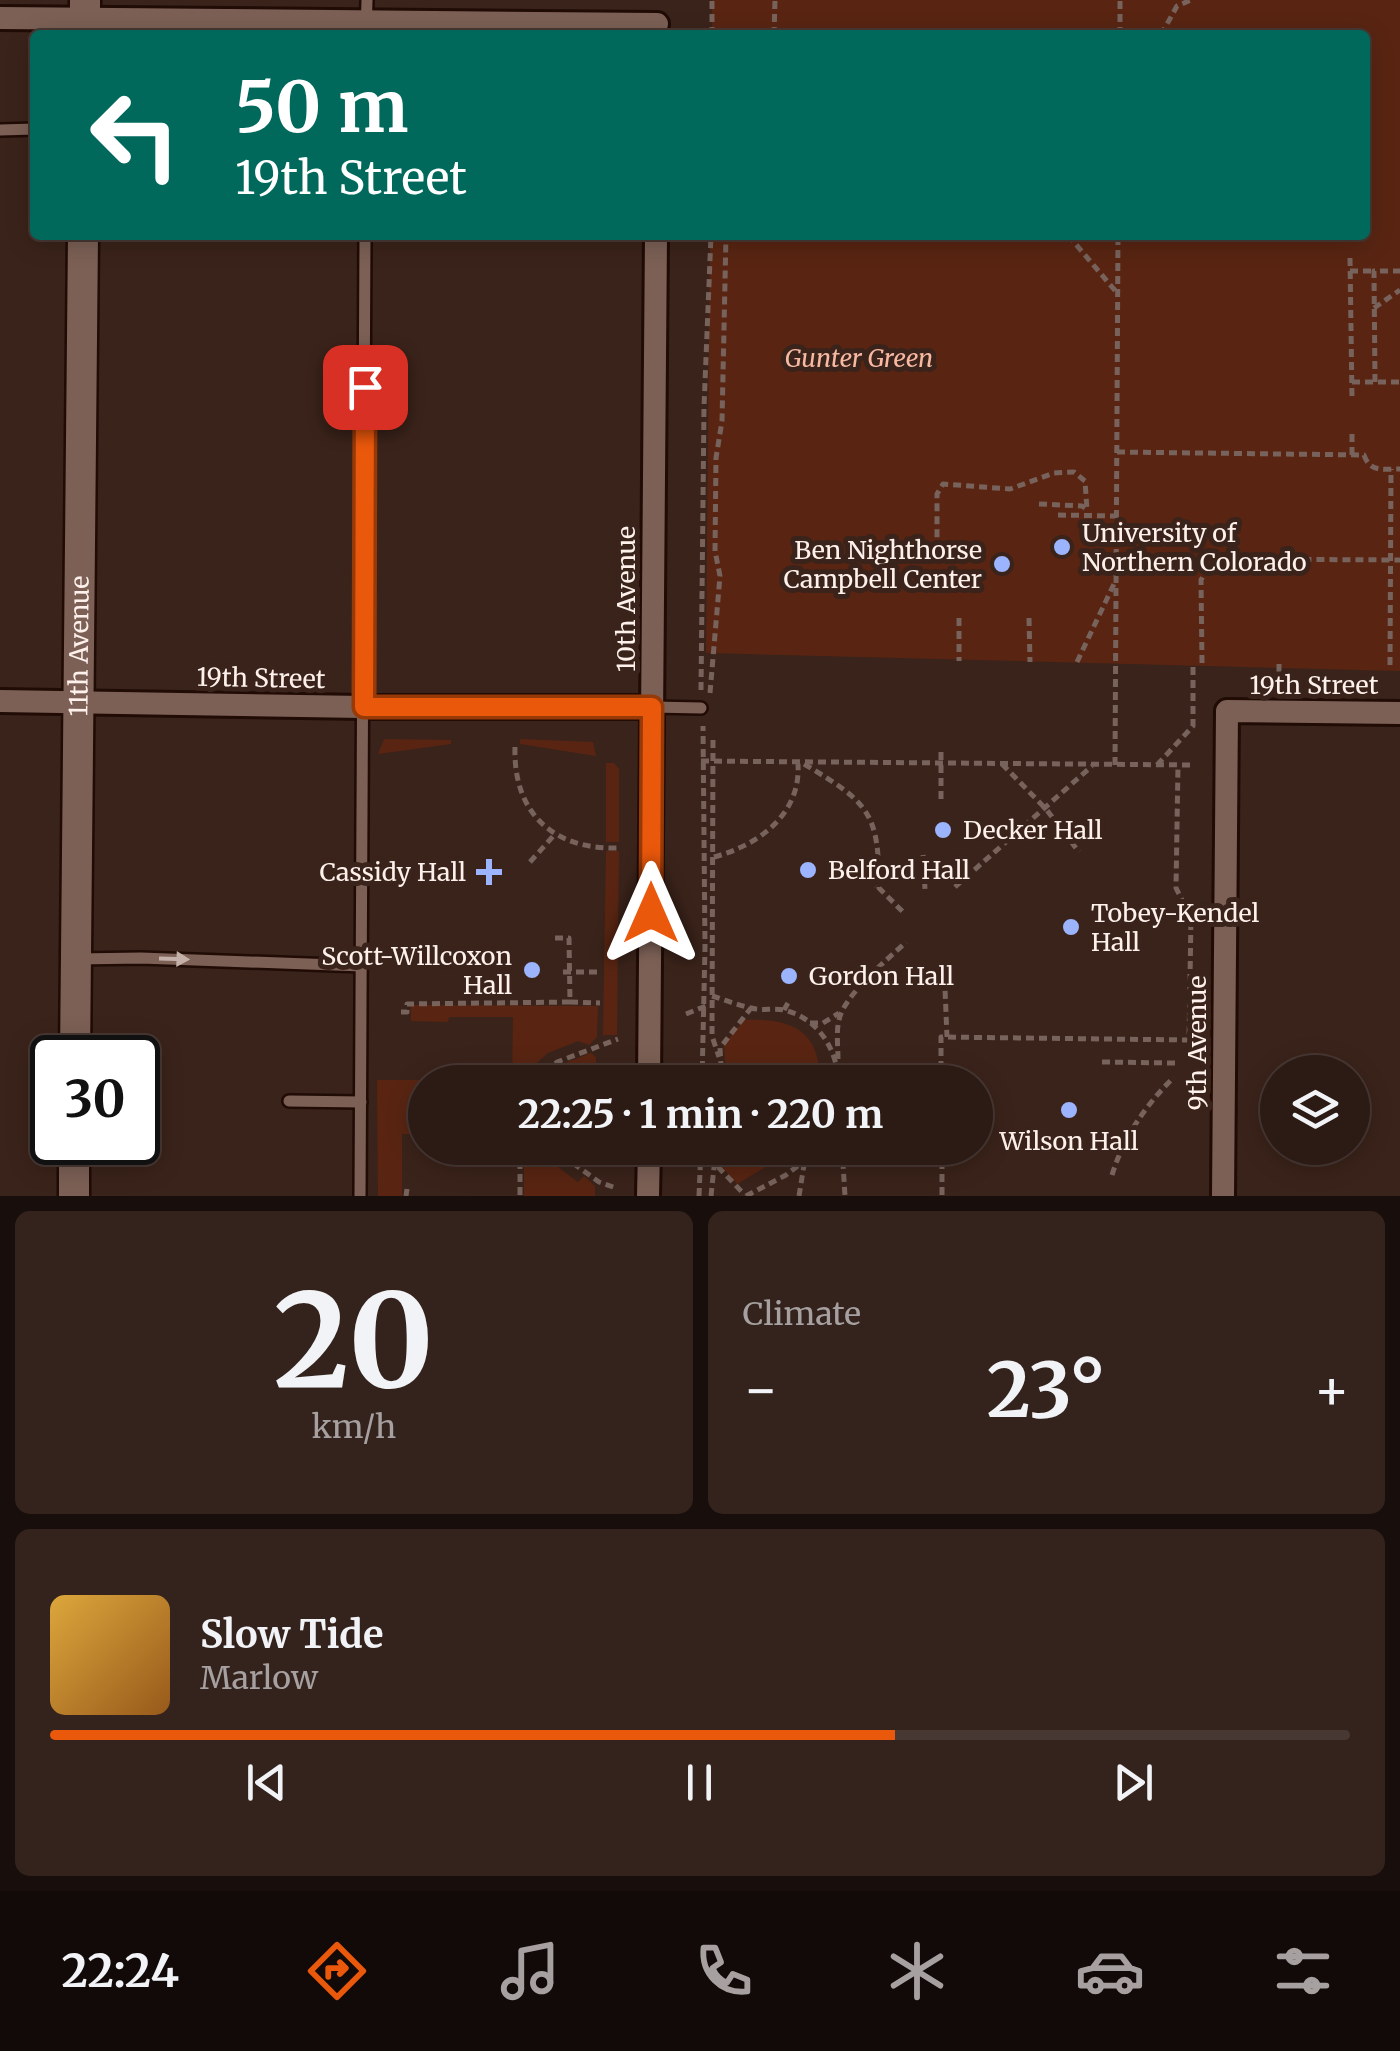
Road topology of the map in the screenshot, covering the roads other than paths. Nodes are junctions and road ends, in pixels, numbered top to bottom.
1 (0, 18) edge
2 (85, 18) edge
3 (366, 19) edge
4 (657, 20) edge
5 (30, 129) edge
6 (0, 130) edge
7 (82, 240) edge
8 (365, 240) edge
9 (656, 240) edge
10 (0, 701) edge
11 (78, 702) junction
12 (364, 707) junction
13 (652, 707) junction
14 (702, 708) road end
15 (1227, 712) joint
16 (1400, 713) edge
17 (76, 959) junction
18 (362, 966) junction
19 (75, 1035) edge
20 (649, 1065) edge
21 (289, 1100) dead end
22 (360, 1102) junction
23 (74, 1165) edge
24 (649, 1165) edge
25 (74, 1196) edge
26 (360, 1196) edge
27 (648, 1196) edge
28 (1223, 1196) edge

1 - 2 street
2 - 3 street
3 - 4 street
5 - 6 lane
7 - 11 main road, 11th Avenue
8 - 12 lane
9 - 13 street, 10th Avenue
10 - 11 street, 19th Street
11 - 12 street, 19th Street
11 - 17 main road, 11th Avenue
12 - 13 street, 19th Street
12 - 18 lane
13 - 14 lane, 19th Street
13 - 20 street, 10th Avenue
15 - 16 street, 19th Street
15 - 28 street, 9th Avenue
17 -> 18 lane
17 - 19 main road, 11th Avenue
18 - 22 lane
21 - 22 lane
22 - 26 lane
23 - 25 main road
24 - 27 street

